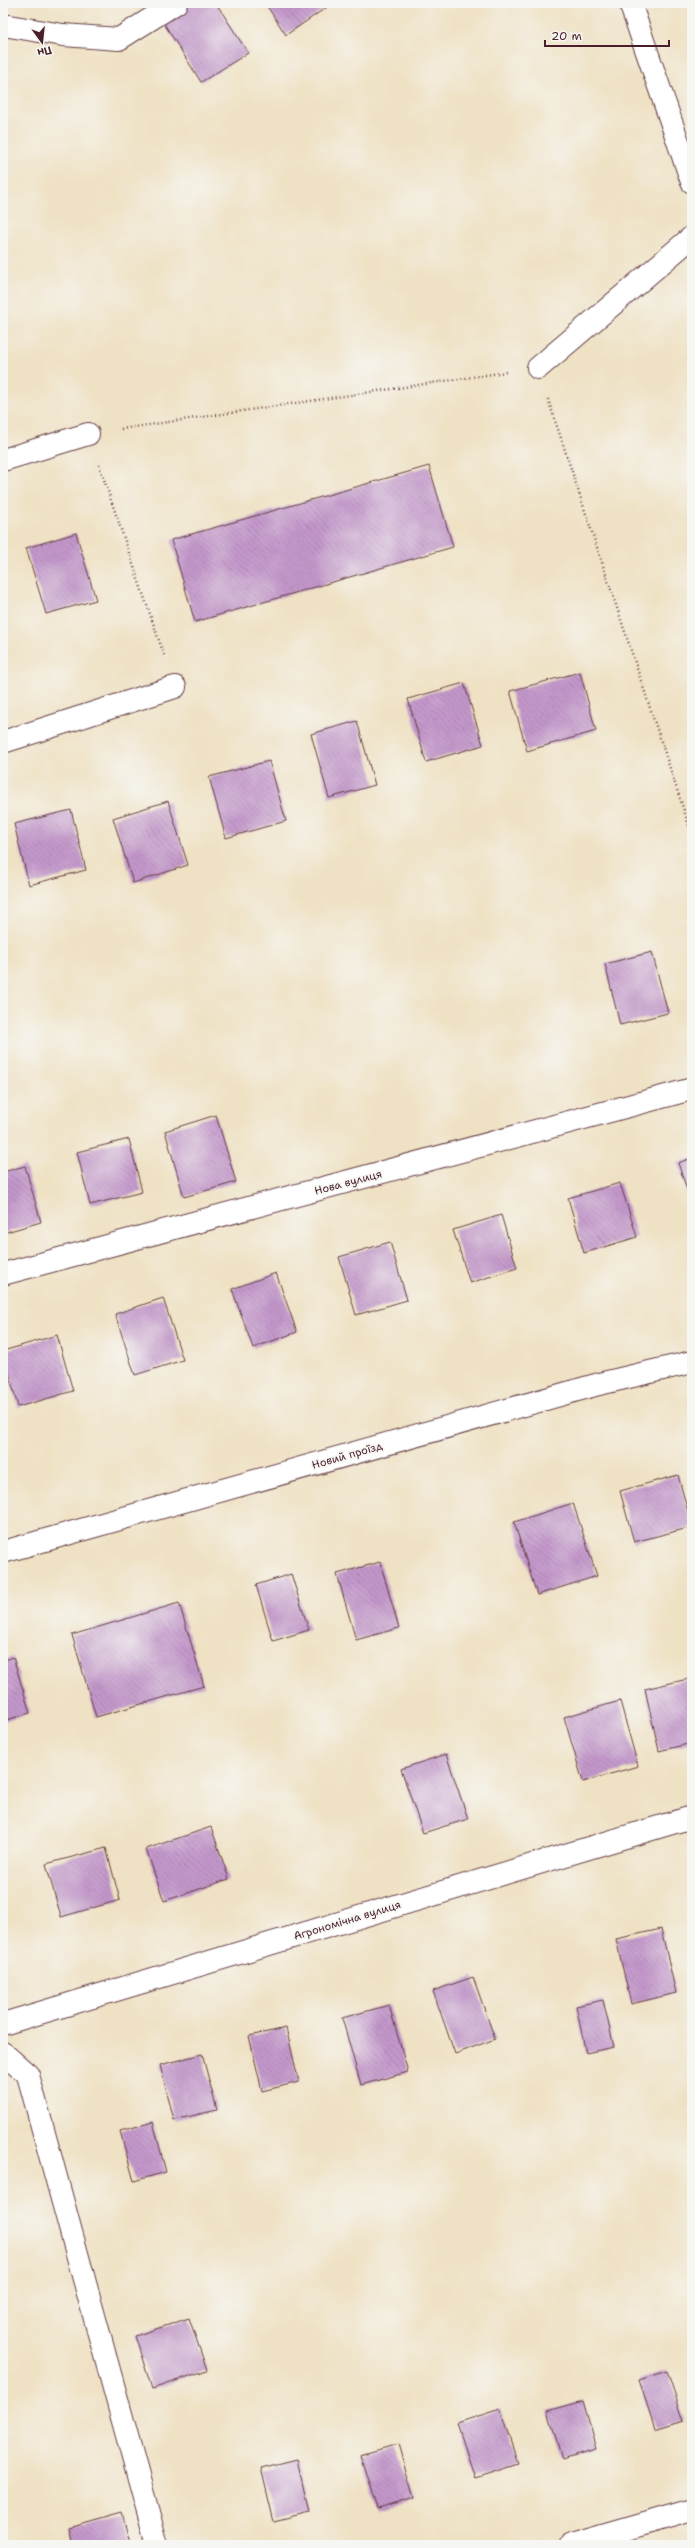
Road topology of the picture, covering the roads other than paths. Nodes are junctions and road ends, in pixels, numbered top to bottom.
1 (176, 3) edge
2 (630, 3) edge
3 (3, 25) edge
4 (692, 182) edge
5 (692, 237) edge
6 (538, 368) road end
7 (88, 434) road end
8 (3, 460) edge
9 (175, 687) road end
10 (3, 742) edge
11 (692, 1089) edge
12 (3, 1274) edge
13 (692, 1362) edge
14 (3, 1552) edge
15 (692, 1817) edge
16 (3, 2024) edge
17 (3, 2053) edge
18 (692, 2510) edge
19 (157, 2545) edge
20 (571, 2545) edge

1 - 3 street
2 - 4 street
5 - 6 street
7 - 8 street
9 - 10 street
11 - 12 street, Нова вулиця
13 - 14 street, Новий проїзд
15 - 16 street, Агрономічна вулиця
17 - 19 street
18 - 20 street

